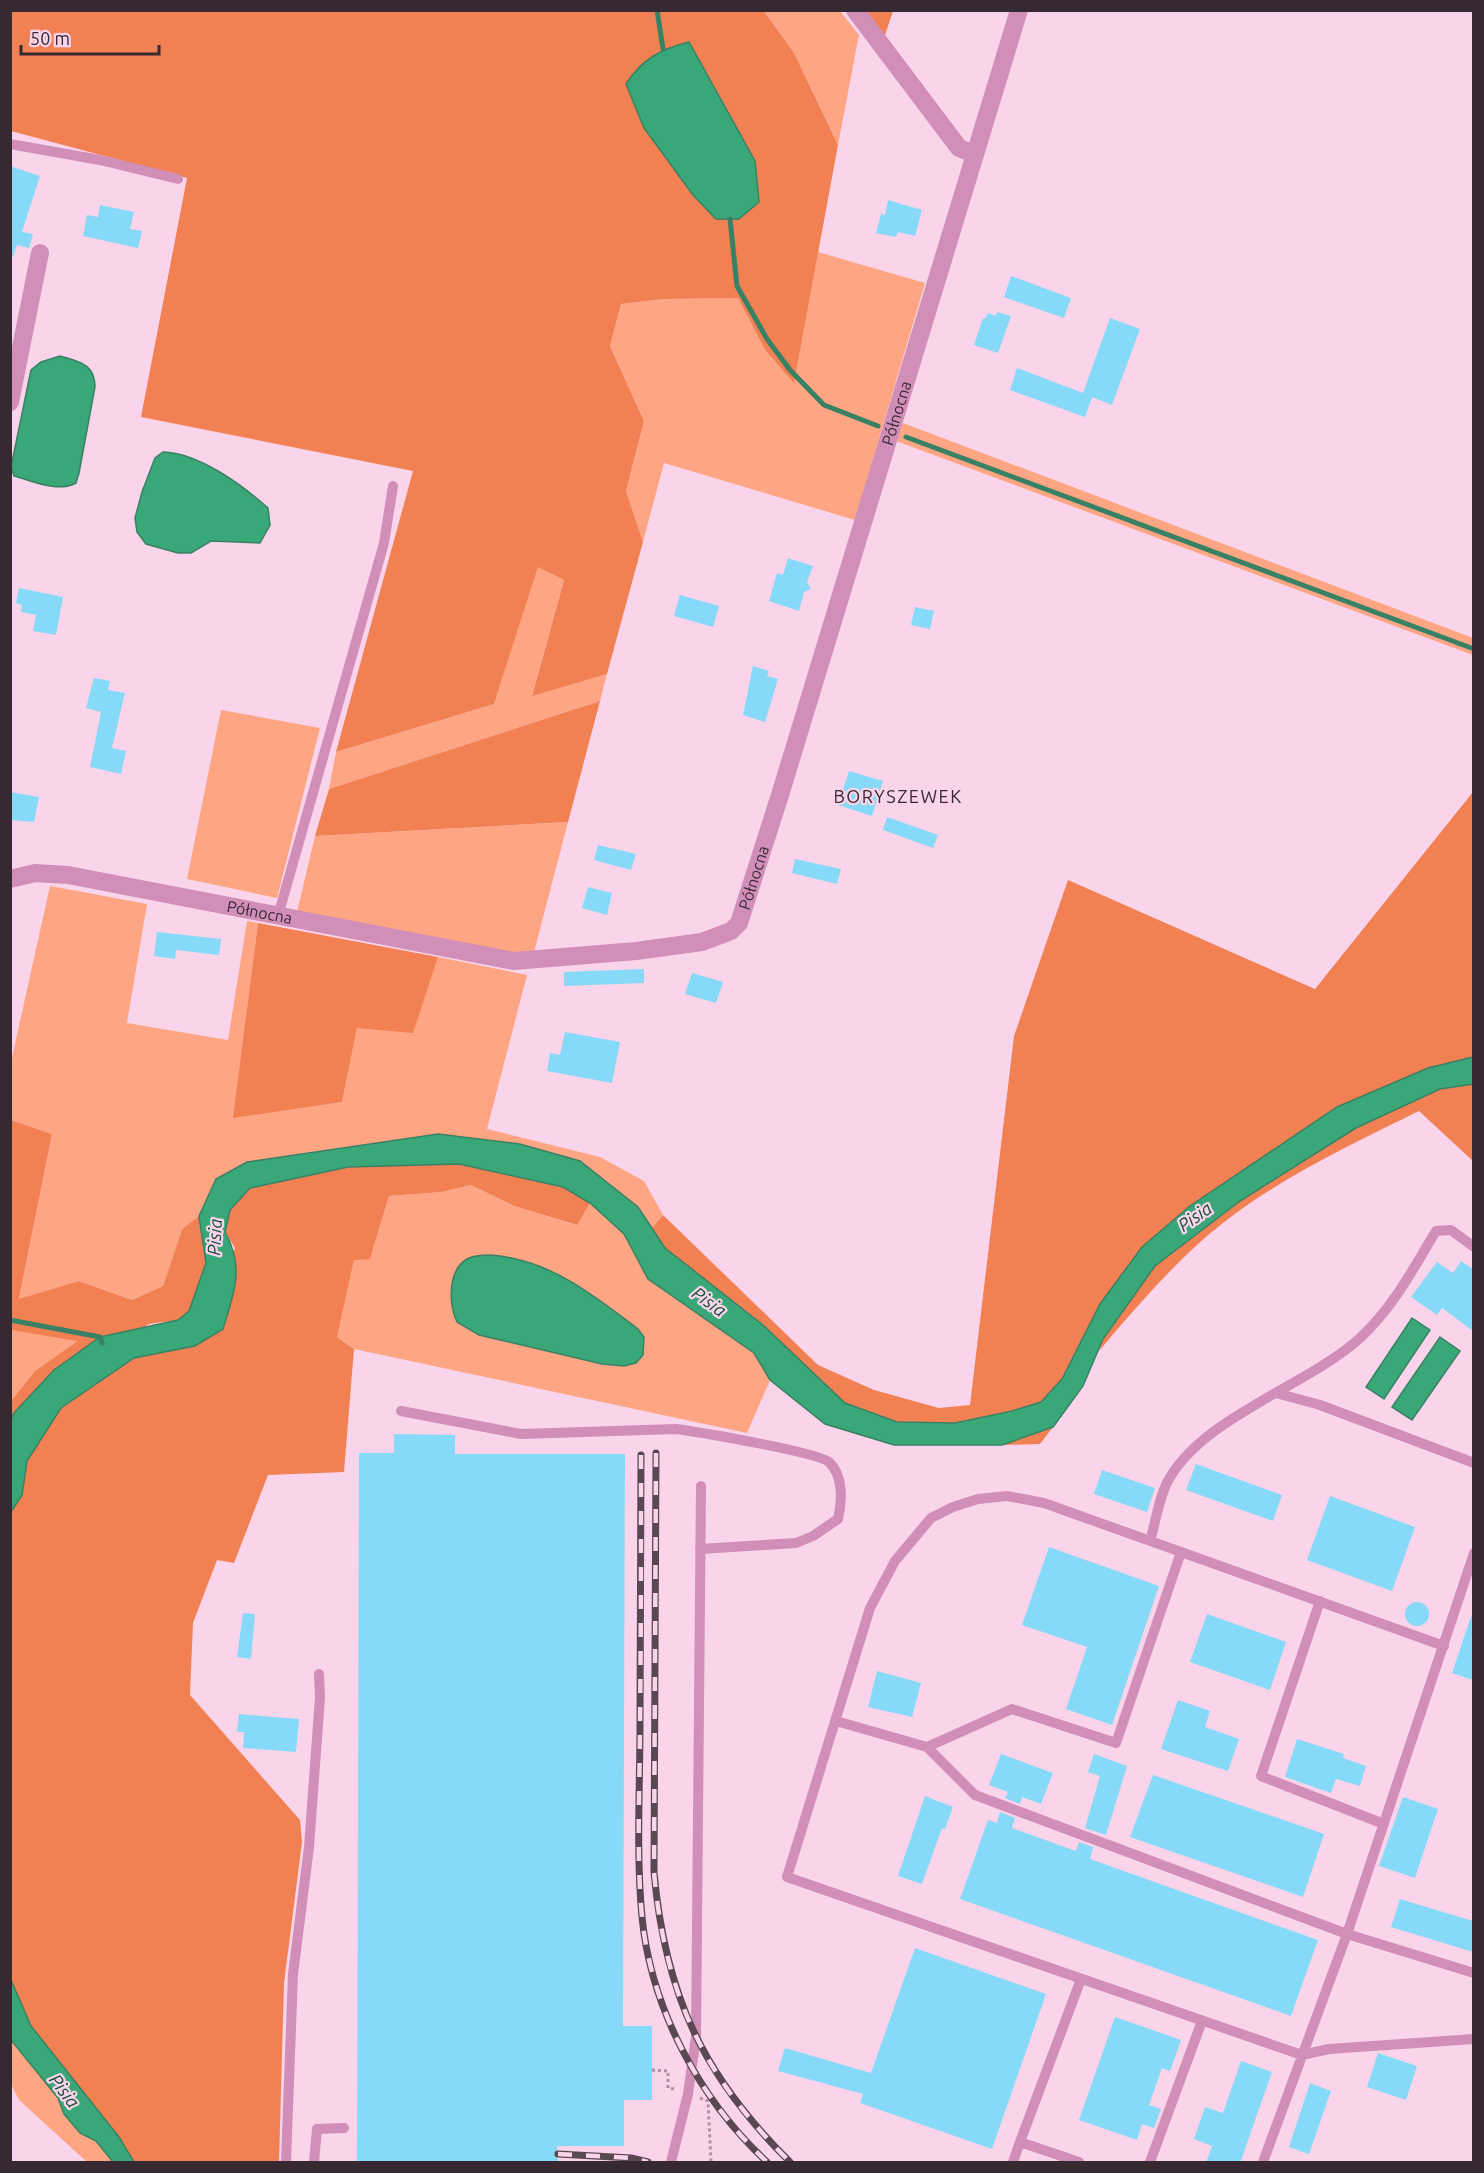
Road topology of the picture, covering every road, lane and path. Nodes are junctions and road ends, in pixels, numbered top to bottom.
1 (855, 10) edge
2 (1019, 10) edge
3 (10, 144) edge
4 (974, 153) junction
5 (178, 179) dead end
6 (40, 253) dead end
7 (10, 402) edge
8 (393, 486) dead end
9 (10, 879) edge
10 (278, 916) junction
11 (1473, 1247) edge
12 (1276, 1393) junction
13 (401, 1411) dead end
14 (1473, 1462) edge
15 (701, 1486) dead end
16 (1150, 1541) junction
17 (700, 1549) junction
18 (1181, 1552) junction
19 (1473, 1553) edge
20 (1320, 1601) junction
21 (1444, 1646) junction
22 (319, 1674) dead end
23 (836, 1721) junction
24 (927, 1747) junction
25 (1384, 1824) junction
26 (1347, 1934) junction
27 (1473, 1973) edge
28 (1081, 1979) junction
29 (1202, 2021) junction
30 (1473, 2038) edge
31 (1302, 2055) junction
32 (344, 2128) dead end
33 (1020, 2142) junction
34 (286, 2163) edge
35 (314, 2163) edge
36 (671, 2163) edge
37 (1013, 2163) edge
38 (1078, 2163) edge
39 (1150, 2163) edge
40 (1263, 2163) edge

1 - 4 street
2 - 4 street, Północna
3 - 5 lane
4 - 10 street, Północna
6 - 7 street
8 - 10 lane
9 - 10 street, Północna
11 - 12 lane
12 - 14 lane
12 - 16 lane
13 - 17 lane
15 - 17 lane
16 - 18 lane
16 - 23 lane
17 - 36 lane
18 - 20 lane
18 - 24 lane
19 - 21 lane
20 - 21 lane
20 - 25 lane
21 - 25 lane
22 - 34 lane
23 - 24 lane
23 - 28 lane
24 - 26 lane
25 - 26 lane
26 - 27 lane
26 - 31 lane
28 - 29 lane
28 - 33 lane
29 - 31 lane
29 - 39 lane
30 - 31 lane
31 - 40 lane
32 - 35 lane
33 - 37 lane
33 - 38 lane

